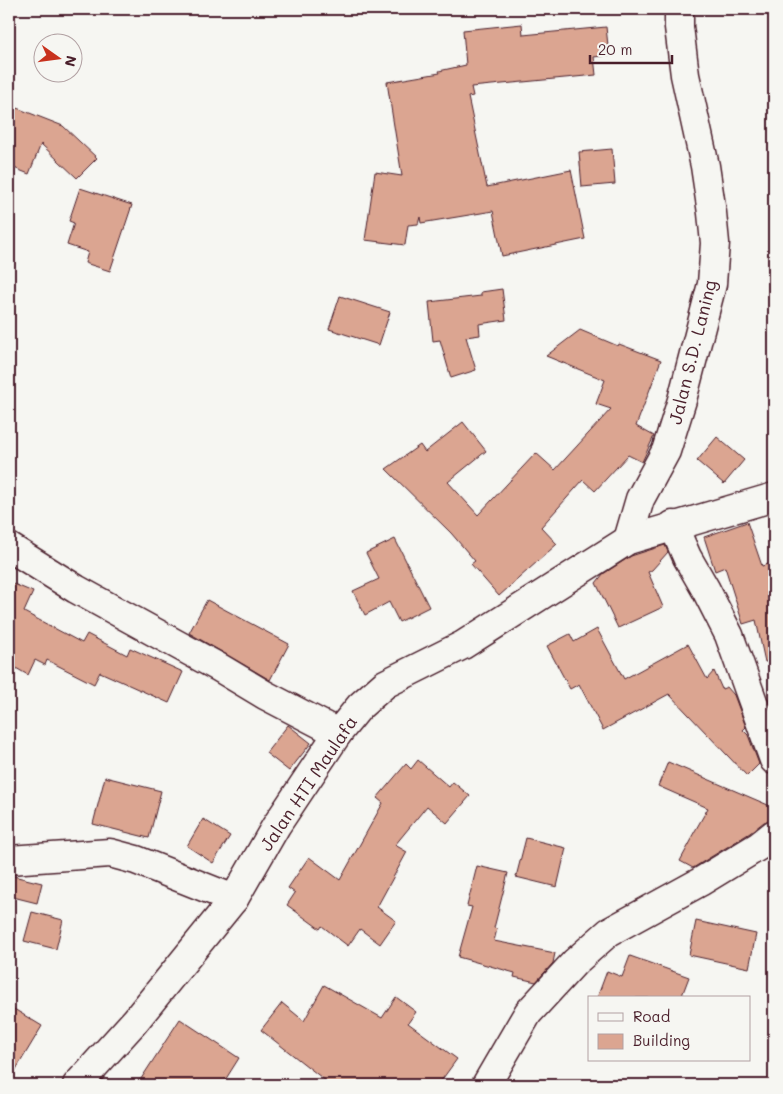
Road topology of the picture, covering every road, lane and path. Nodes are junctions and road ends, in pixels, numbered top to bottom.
1 (679, 9) edge
2 (774, 497) edge
3 (673, 526) junction
4 (628, 540) junction
5 (9, 547) edge
6 (338, 734) junction
7 (774, 760) edge
8 (774, 834) edge
9 (9, 860) edge
10 (234, 899) junction
11 (77, 1085) edge
12 (486, 1085) edge

1 - 4 street, Jalan S.D. Laning
2 - 3 street, Jalan HTI Maulafa
3 - 4 street, Jalan HTI Maulafa
3 - 7 street
4 - 6 street, Jalan HTI Maulafa
5 - 6 street
6 - 10 street, Jalan HTI Maulafa
8 - 12 street
9 - 10 street
10 - 11 street, Jalan HTI Maulafa

